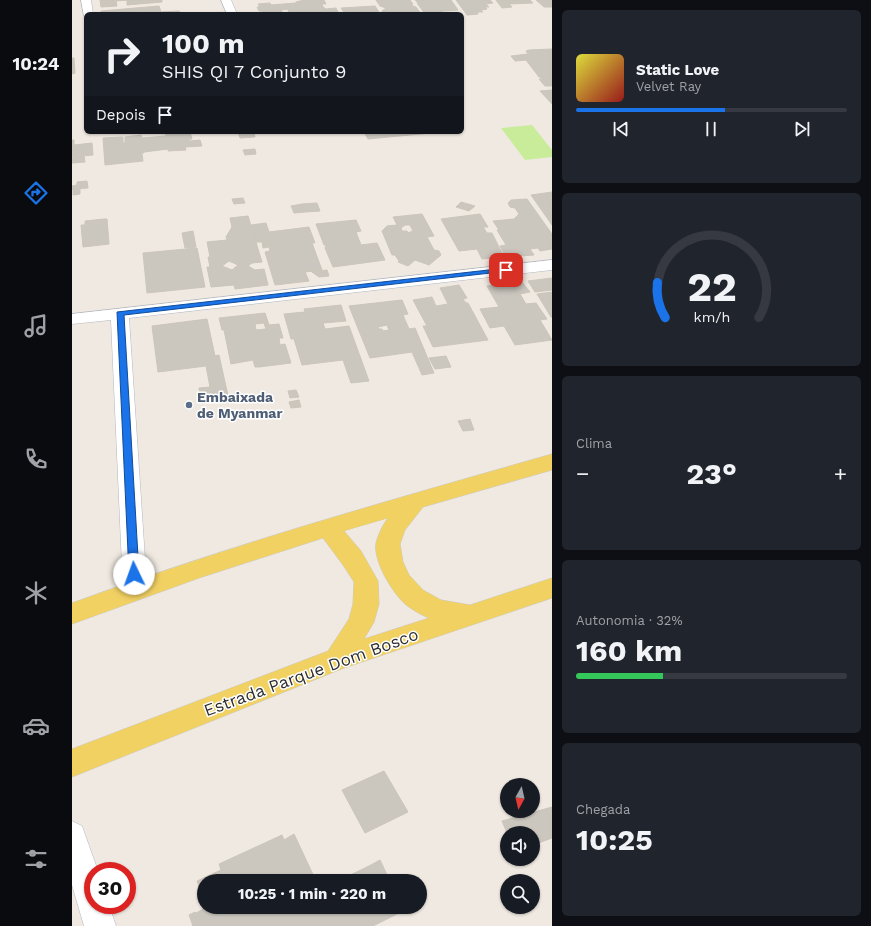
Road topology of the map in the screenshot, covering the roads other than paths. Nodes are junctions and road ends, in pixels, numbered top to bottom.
1 (86, 0) edge
2 (226, 0) edge
3 (88, 12) edge
4 (231, 12) edge
5 (552, 265) edge
6 (120, 313) junction
7 (72, 319) edge
8 (552, 462) edge
9 (416, 500) junction
10 (328, 527) junction
11 (552, 588) edge
12 (135, 589) junction
13 (72, 614) edge
14 (472, 615) junction
15 (337, 659) junction
16 (72, 763) edge
17 (72, 836) edge
18 (84, 875) edge
19 (96, 914) edge
20 (100, 926) edge

1 - 3 street
2 - 4 street
5 - 6 street
6 - 7 street
6 - 12 street
8 - 9 main road
9 - 10 main road
9 - 14 main road
10 - 12 main road
10 - 15 main road
11 - 14 main road, Estrada Parque Dom Bosco
12 - 13 main road
14 - 15 main road, Estrada Parque Dom Bosco
15 - 16 main road, Estrada Parque Dom Bosco
17 - 18 street
19 - 20 street

